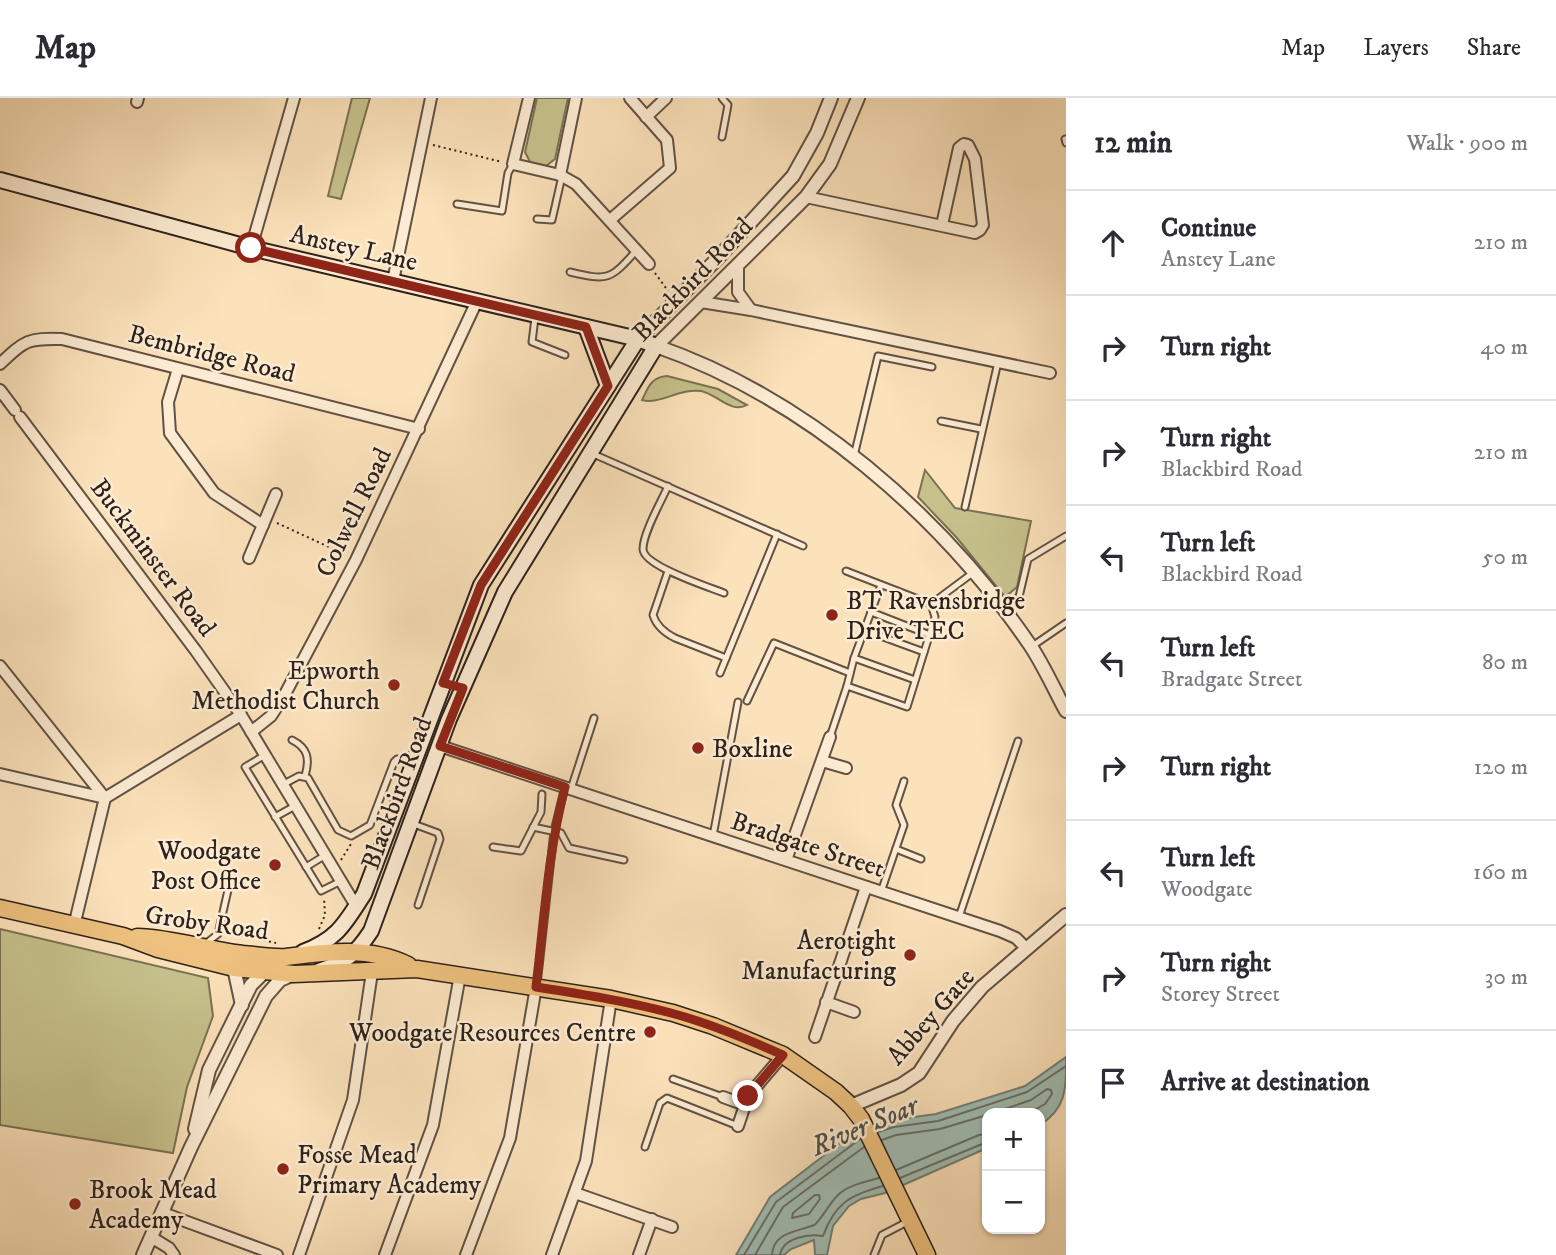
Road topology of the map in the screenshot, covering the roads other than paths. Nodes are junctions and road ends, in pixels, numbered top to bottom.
1 (294, 98) edge
2 (431, 98) edge
3 (529, 98) edge
4 (576, 98) edge
5 (629, 98) edge
6 (666, 98) edge
7 (722, 98) edge
8 (831, 98) edge
9 (858, 98) edge
10 (646, 117) junction
11 (722, 137) dead end
12 (513, 164) junction
13 (561, 175) junction
14 (0, 180) edge
15 (806, 197) junction
16 (457, 204) dead end
17 (502, 211) junction
18 (510, 212) dead end
19 (537, 219) dead end
20 (610, 220) junction
21 (942, 225) junction
22 (251, 248) junction
23 (637, 251) junction
24 (649, 264) road end
25 (738, 265) junction
26 (570, 272) dead end
27 (393, 281) junction
28 (477, 301) junction
29 (701, 302) junction
30 (751, 310) junction
31 (536, 315) junction
32 (586, 327) junction
33 (638, 339) junction
34 (656, 346) junction
35 (565, 355) dead end
36 (998, 362) junction
37 (0, 364) edge
38 (932, 367) dead end
39 (178, 369) junction
40 (1050, 373) dead end
41 (608, 386) junction
42 (0, 390) edge
43 (941, 421) dead end
44 (419, 429) junction
45 (981, 429) junction
46 (591, 453) junction
47 (854, 456) junction
48 (668, 486) junction
49 (276, 494) dead end
50 (965, 507) dead end
51 (265, 521) junction
52 (777, 534) junction
53 (1066, 536) edge
54 (803, 546) dead end
55 (249, 558) dead end
56 (668, 571) junction
57 (846, 571) dead end
58 (974, 571) junction
59 (881, 585) junction
60 (724, 593) dead end
61 (931, 604) junction
62 (1003, 608) junction
63 (871, 612) junction
64 (1066, 623) edge
65 (864, 630) junction
66 (930, 635) junction
67 (1031, 647) junction
68 (924, 652) junction
69 (726, 658) junction
70 (854, 658) junction
71 (0, 666) edge
72 (720, 673) dead end
73 (850, 673) junction
74 (915, 680) junction
75 (443, 683) junction
76 (847, 686) junction
77 (463, 688) junction
78 (747, 701) dead end
79 (738, 702) dead end
80 (1066, 711) edge
81 (241, 715) junction
82 (593, 718) dead end
83 (251, 732) junction
84 (830, 737) joint
85 (292, 740) dead end
86 (1018, 741) dead end
87 (440, 746) junction
88 (265, 755) junction
89 (822, 761) junction
90 (413, 762) junction
91 (846, 768) dead end
92 (0, 774) edge
93 (305, 776) junction
94 (904, 781) dead end
95 (282, 785) junction
96 (568, 788) junction
97 (542, 794) dead end
98 (105, 798) junction
99 (295, 806) junction
100 (275, 817) junction
101 (411, 822) junction
102 (533, 827) junction
103 (554, 831) junction
104 (713, 836) junction
105 (493, 847) dead end
106 (896, 849) junction
107 (324, 856) junction
108 (920, 859) dead end
109 (624, 860) dead end
110 (786, 860) junction
111 (306, 867) junction
112 (341, 881) junction
113 (866, 887) junction
114 (228, 890) dead end
115 (881, 892) junction
116 (418, 905) dead end
117 (356, 906) junction
118 (0, 908) edge
119 (1066, 915) edge
120 (958, 917) junction
121 (74, 926) junction
122 (123, 936) junction
123 (202, 947) junction
124 (1027, 949) junction
125 (288, 951) junction
126 (357, 952) junction
127 (239, 961) junction
128 (417, 969) junction
129 (263, 972) junction
130 (316, 972) junction
131 (372, 972) junction
132 (294, 974) junction
133 (460, 975) junction
134 (536, 987) junction
135 (266, 996) junction
136 (611, 999) junction
137 (826, 1002) junction
138 (242, 1005) junction
139 (854, 1012) dead end
140 (815, 1037) dead end
141 (783, 1055) junction
142 (673, 1079) dead end
143 (723, 1097) joint
144 (745, 1104) junction
145 (851, 1106) junction
146 (738, 1126) joint
147 (191, 1147) junction
148 (645, 1147) dead end
149 (575, 1193) junction
150 (163, 1213) junction
151 (652, 1219) junction
152 (912, 1220) junction
153 (672, 1227) dead end
154 (151, 1237) junction
155 (143, 1255) edge
156 (174, 1255) edge
157 (277, 1255) edge
158 (299, 1255) edge
159 (385, 1255) edge
160 (466, 1255) edge
161 (552, 1255) edge
162 (639, 1255) edge
163 (874, 1255) edge
164 (927, 1255) edge

1 - 22 street
2 - 27 street
3 - 12 street
4 - 13 street
5 - 10 street
6 - 10 street
7 - 11 lane
8 - 33 street, Blackbird Road
9 - 15 street, Blackbird Road
10 - 20 street
12 - 13 street
12 - 17 lane
13 - 19 lane
13 - 20 street
14 - 22 main road, Anstey Lane
15 - 21 street
15 - 25 street, Blackbird Road
16 - 17 lane
17 - 18 lane
20 - 23 street
21 - 21 street
22 - 27 main road, Anstey Lane
23 - 24 street
23 - 26 lane
25 - 29 street, Blackbird Road
25 - 30 street
27 - 28 main road, Anstey Lane
28 - 31 main road, Anstey Lane
28 - 44 street, Colwell Road
29 - 30 street
29 - 34 street, Blackbird Road
30 - 36 street
31 - 32 main road, Anstey Lane
31 - 35 lane
32 - 33 main road, Anstey Lane
32 - 41 main road
33 - 34 main road, Anstey Lane
33 - 41 main road, Blackbird Road
34 - 46 main road, Blackbird Road
34 - 47 street
36 - 40 street
36 - 45 lane
37 - 39 street, Bembridge Road
38 - 47 lane
39 - 44 street, Bembridge Road
39 - 51 street
41 - 75 main road, Blackbird Road
42 - 81 street, Buckminster Road
43 - 45 lane
44 - 83 street, Colwell Road
45 - 50 lane
46 - 48 lane
46 - 77 main road, Blackbird Road
47 - 58 street
48 - 52 lane
48 - 56 lane
49 - 51 street
51 - 55 street
52 - 54 lane
52 - 69 lane
53 - 62 lane
56 - 60 lane
56 - 69 lane
57 - 59 lane
58 - 61 lane
58 - 62 street
59 - 61 lane
59 - 63 lane
61 - 66 lane
62 - 67 street
63 - 65 lane
63 - 66 lane
64 - 67 lane
65 - 68 lane
65 - 70 lane
66 - 68 lane
67 - 80 street
68 - 74 lane
69 - 72 lane
70 - 73 lane
70 - 74 lane
71 - 98 street
73 - 76 lane
73 - 78 lane
74 - 76 lane
75 - 77 street
75 - 90 main road, Blackbird Road
76 - 84 lane
77 - 87 main road, Blackbird Road
79 - 104 lane
81 - 83 street, Buckminster Road
81 - 98 street
82 - 96 lane
83 - 88 street, Buckminster Road
84 - 89 street
85 - 93 lane
86 - 120 lane
87 - 96 street, Bradgate Street
87 - 101 main road, Blackbird Road
88 - 95 street, Buckminster Road
88 - 100 lane
89 - 91 street
89 - 110 street
90 - 93 lane
90 - 117 main road, Blackbird Road
92 - 98 street
93 - 95 lane
94 - 106 lane
95 - 99 street, Buckminster Road
96 - 103 lane
96 - 104 street, Bradgate Street
97 - 102 lane
98 - 121 street
99 - 100 lane
99 - 107 street, Buckminster Road
100 - 111 lane
101 - 116 lane
101 - 126 main road, Blackbird Road
102 - 103 lane
102 - 105 lane
103 - 109 lane
103 - 134 lane
104 - 110 street, Bradgate Street
106 - 108 lane
106 - 115 lane
107 - 111 lane
107 - 112 street, Buckminster Road
110 - 113 street, Bradgate Street
111 - 112 lane
112 - 117 street, Buckminster Road
113 - 115 street, Bradgate Street
113 - 137 street
114 - 123 lane
115 - 120 street, Bradgate Street
117 - 125 main road, Blackbird Road
118 - 121 main road, Groby Road
119 - 124 street, Abbey Gate
120 - 124 street, Bradgate Street
121 - 122 main road, Groby Road
122 - 123 main road, Groby Road
122 - 127 main road, Groby Road
123 - 127 main road, Groby Road
124 - 145 street, Abbey Gate
125 - 126 main road, Groby Road
125 - 127 main road, Groby Road
125 - 129 street
126 - 128 main road, Groby Road
126 - 130 main road
127 - 129 main road, Groby Road
127 - 138 street
128 - 131 main road, Groby Road
128 - 133 main road
129 - 132 main road, Groby Road
129 - 135 street
129 - 138 street
130 - 131 main road, Groby Road
130 - 132 main road, Groby Road
131 - 158 street
132 - 135 street
133 - 134 main road
133 - 159 street
134 - 136 main road
134 - 160 street
135 - 147 street
136 - 141 main road
136 - 149 street
137 - 139 street
137 - 140 street
138 - 147 street
141 - 144 street
141 - 145 main road
142 - 143 lane
143 - 144 street
144 - 146 street
145 - 152 main road
146 - 148 lane
147 - 150 street
149 - 151 street
149 - 161 street
150 - 154 street
150 - 157 street
151 - 153 street
151 - 162 street
152 - 163 lane
152 - 164 main road
154 - 155 street
154 - 156 street

